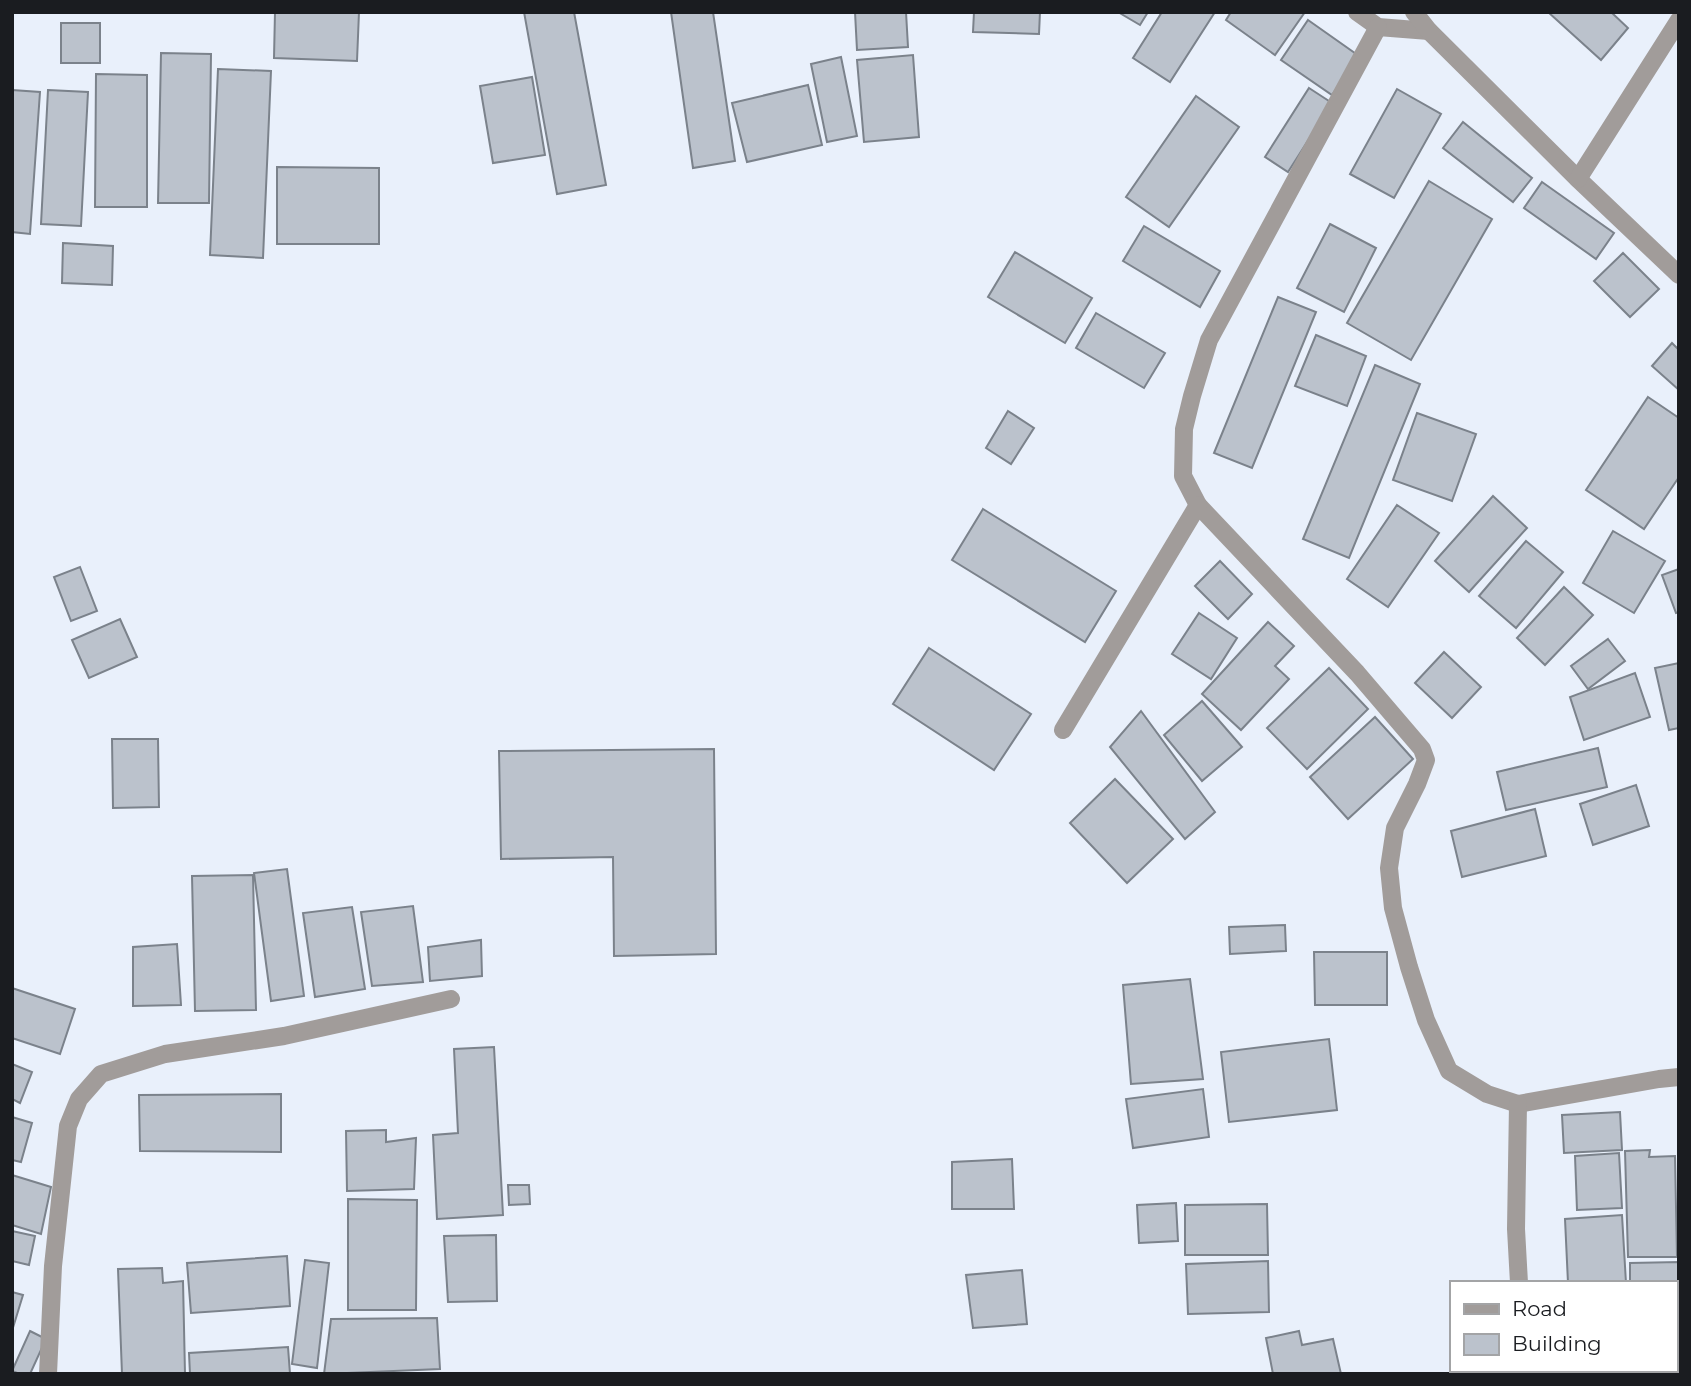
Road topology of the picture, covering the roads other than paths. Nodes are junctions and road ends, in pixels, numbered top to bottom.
1 (1357, 12) edge
2 (1414, 12) edge
3 (1679, 20) edge
4 (1378, 27) junction
5 (1429, 31) junction
6 (1578, 180) junction
7 (1679, 275) edge
8 (1198, 505) junction
9 (1063, 730) dead end
10 (451, 999) dead end
11 (1679, 1077) edge
12 (1518, 1104) junction
13 (1519, 1281) edge
14 (48, 1374) edge

1 - 4 street
2 - 5 street
3 - 6 street
4 - 5 street
4 - 8 street
5 - 6 street
6 - 7 street
8 - 9 street
8 - 12 street
10 - 14 street
11 - 12 street
12 - 13 street

